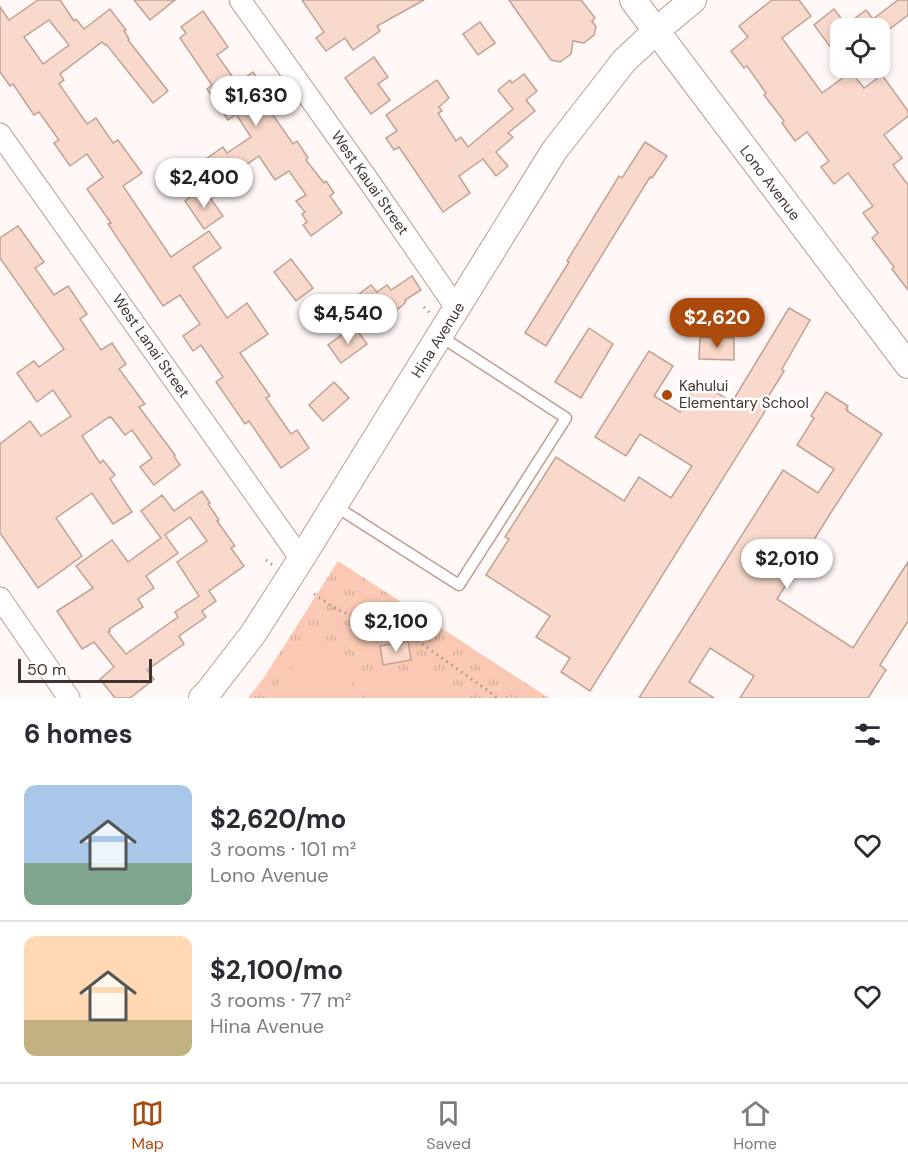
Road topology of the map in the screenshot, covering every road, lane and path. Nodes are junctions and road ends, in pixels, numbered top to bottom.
1 (240, 0) edge
2 (633, 0) edge
3 (693, 0) edge
4 (656, 31) junction
5 (0, 134) edge
6 (458, 309) junction
7 (440, 336) junction
8 (908, 365) edge
9 (335, 506) junction
10 (302, 559) junction
11 (314, 594) dead end
12 (0, 598) edge
13 (69, 698) edge
14 (202, 698) edge
15 (497, 698) edge

1 - 6 street, West Kauai Street
2 - 4 street, Lono Avenue
3 - 4 street, Hina Avenue
4 - 6 street, Hina Avenue
4 - 8 street, Lono Avenue
5 - 10 street, West Lanai Street
6 - 7 street, Hina Avenue
7 - 9 street, Hina Avenue
7 - 9 lane
9 - 10 street, Hina Avenue
10 - 14 street, Hina Avenue
11 - 15 path
12 - 13 street

